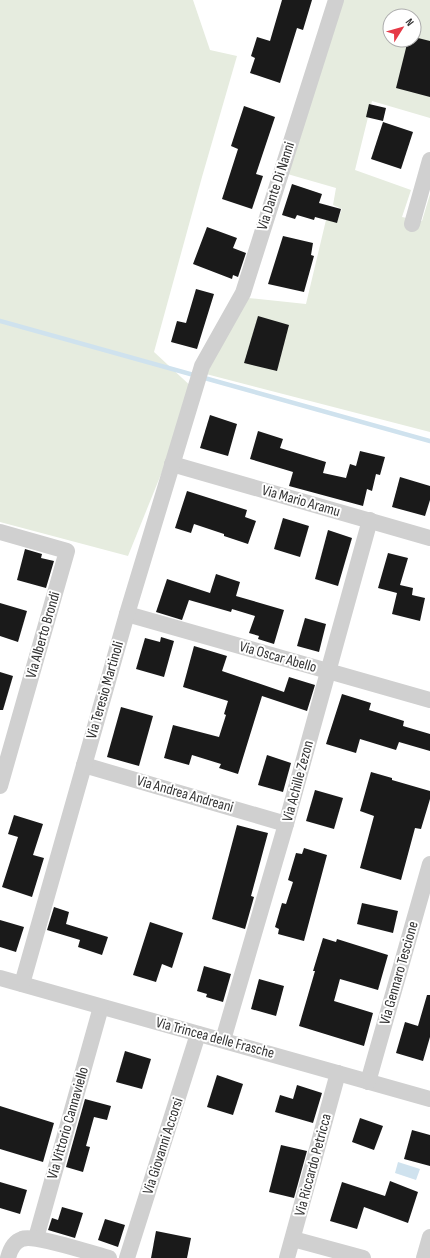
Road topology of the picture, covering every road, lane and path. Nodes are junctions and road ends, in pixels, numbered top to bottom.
1 (336, 0) edge
2 (430, 160) edge
3 (412, 224) dead end
4 (193, 396) joint
5 (172, 464) junction
6 (370, 520) junction
7 (0, 532) edge
8 (430, 538) edge
9 (127, 614) junction
10 (328, 671) junction
11 (430, 700) edge
12 (84, 765) junction
13 (0, 786) edge
14 (286, 824) junction
15 (430, 864) edge
16 (0, 978) edge
17 (22, 984) junction
18 (101, 1007) junction
19 (198, 1034) junction
20 (223, 1040) junction
21 (338, 1073) junction
22 (368, 1082) junction
23 (430, 1099) edge
24 (430, 1237) edge
25 (36, 1238) junction
26 (293, 1239) junction
27 (8, 1258) edge
28 (109, 1258) edge
29 (127, 1258) edge
30 (287, 1258) edge
31 (363, 1258) edge
32 (424, 1258) edge

1 - 4 street, Via Dante Di Nanni
2 - 3 street
4 - 5 street, Via Teresio Martinoli
5 - 6 street, Via Mario Aramu
5 - 9 street, Via Teresio Martinoli
6 - 8 street, Via Mario Aramu
6 - 10 street, Via Achille Zezon
7 - 13 street, Via Alberto Brondi
9 - 10 street, Via Oscar Abello
9 - 12 street, Via Teresio Martinoli
10 - 11 street, Via Oscar Abello
10 - 14 street, Via Achille Zezon
12 - 14 street, Via Andrea Andreani
12 - 17 street, Via Teresio Martinoli
14 - 20 street, Via Achille Zezon
15 - 22 street, Via Gennaro Tescione
16 - 17 street, Via Trincea delle Frasche
17 - 18 street, Via Trincea delle Frasche
18 - 19 street, Via Trincea delle Frasche
18 - 25 street, Via Vittorio Cannaviello
19 - 20 street, Via Trincea delle Frasche
19 - 29 street, Via Giovanni Accorsi
20 - 21 street, Via Trincea delle Frasche
21 - 22 street, Via Trincea delle Frasche
21 - 26 street, Via Riccardo Petricca
22 - 23 street, Via Trincea delle Frasche
24 - 32 street
25 - 27 street
25 - 28 street
26 - 30 street, Via Riccardo Petricca
26 - 31 street

